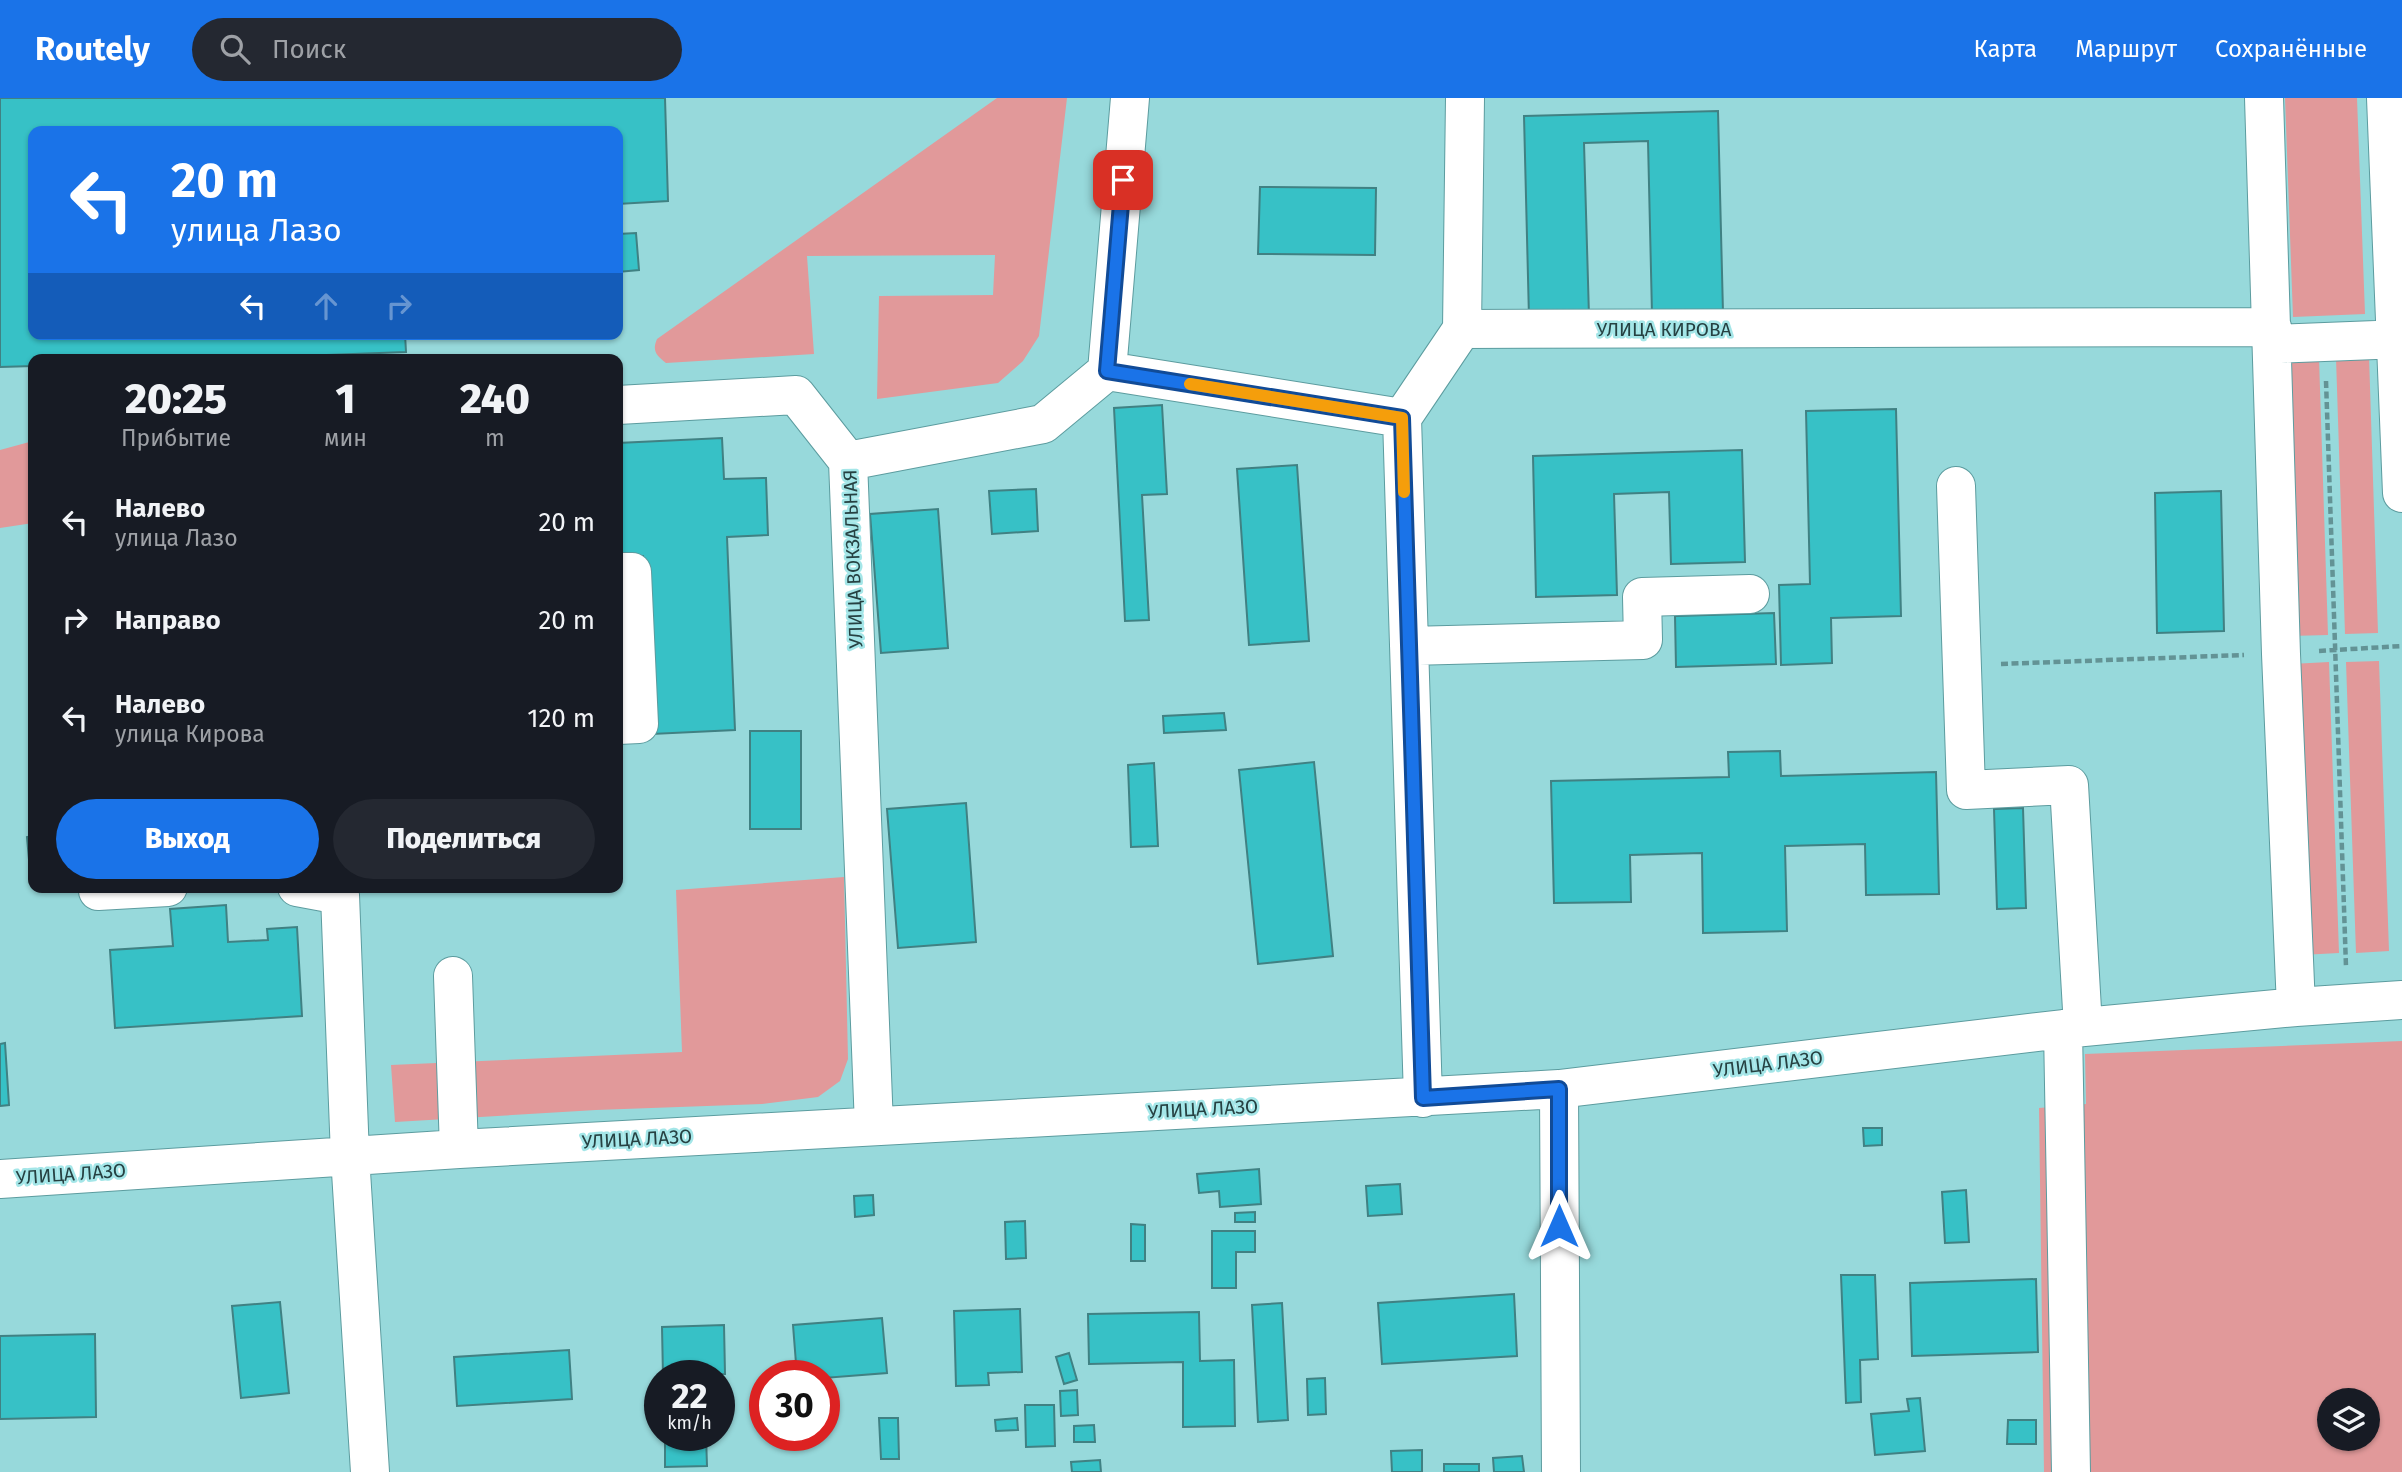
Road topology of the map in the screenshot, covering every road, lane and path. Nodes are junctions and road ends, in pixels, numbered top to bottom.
1 (1130, 98) edge
2 (1465, 98) edge
3 (2264, 98) edge
4 (2386, 98) edge
5 (1462, 329) junction
6 (2273, 335) junction
7 (2399, 338) edge
8 (2325, 342) junction
9 (1107, 371) junction
10 (623, 405) edge
11 (1402, 418) junction
12 (848, 461) junction
13 (1956, 486) dead end
14 (2402, 493) edge
15 (623, 572) edge
16 (1750, 594) dead end
17 (1409, 646) junction
18 (2402, 646) edge
19 (2336, 650) junction
20 (2281, 654) junction
21 (1961, 666) junction
22 (623, 725) edge
23 (329, 893) edge
24 (453, 976) dead end
25 (2402, 1000) edge
26 (2347, 1004) junction
27 (2296, 1007) junction
28 (2073, 1028) junction
29 (1559, 1089) junction
30 (1423, 1098) junction
31 (874, 1126) junction
32 (459, 1149) junction
33 (349, 1156) junction
34 (0, 1179) edge
35 (370, 1472) edge
36 (1561, 1472) edge
37 (2071, 1472) edge

1 - 9 street
2 - 5 street
3 - 6 street
4 - 7 street
5 - 6 street, УЛИЦА КИРОВА
5 - 11 street
6 - 8 street, УЛИЦА КИРОВА
6 - 20 street
7 - 8 street, УЛИЦА КИРОВА
7 - 14 street
8 - 19 path
9 - 11 street
9 - 12 street, УЛИЦА ВОКЗАЛЬНАЯ
10 - 12 street
11 - 17 street
12 - 31 street, УЛИЦА ВОКЗАЛЬНАЯ
13 - 21 street
15 - 22 street
16 - 17 street
17 - 30 street
18 - 19 path
19 - 20 path
19 - 26 path
20 - 21 path
20 - 27 street
21 - 28 street
23 - 33 street
24 - 32 street
25 - 26 street, УЛИЦА ЛАЗО
26 - 27 street, УЛИЦА ЛАЗО
27 - 28 street, УЛИЦА ЛАЗО
28 - 29 street, УЛИЦА ЛАЗО
28 - 37 street
29 - 30 street, УЛИЦА ЛАЗО
29 - 36 street
30 - 31 street, УЛИЦА ЛАЗО
31 - 32 street, УЛИЦА ЛАЗО
32 - 33 street, УЛИЦА ЛАЗО
33 - 34 street, УЛИЦА ЛАЗО
33 - 35 street

